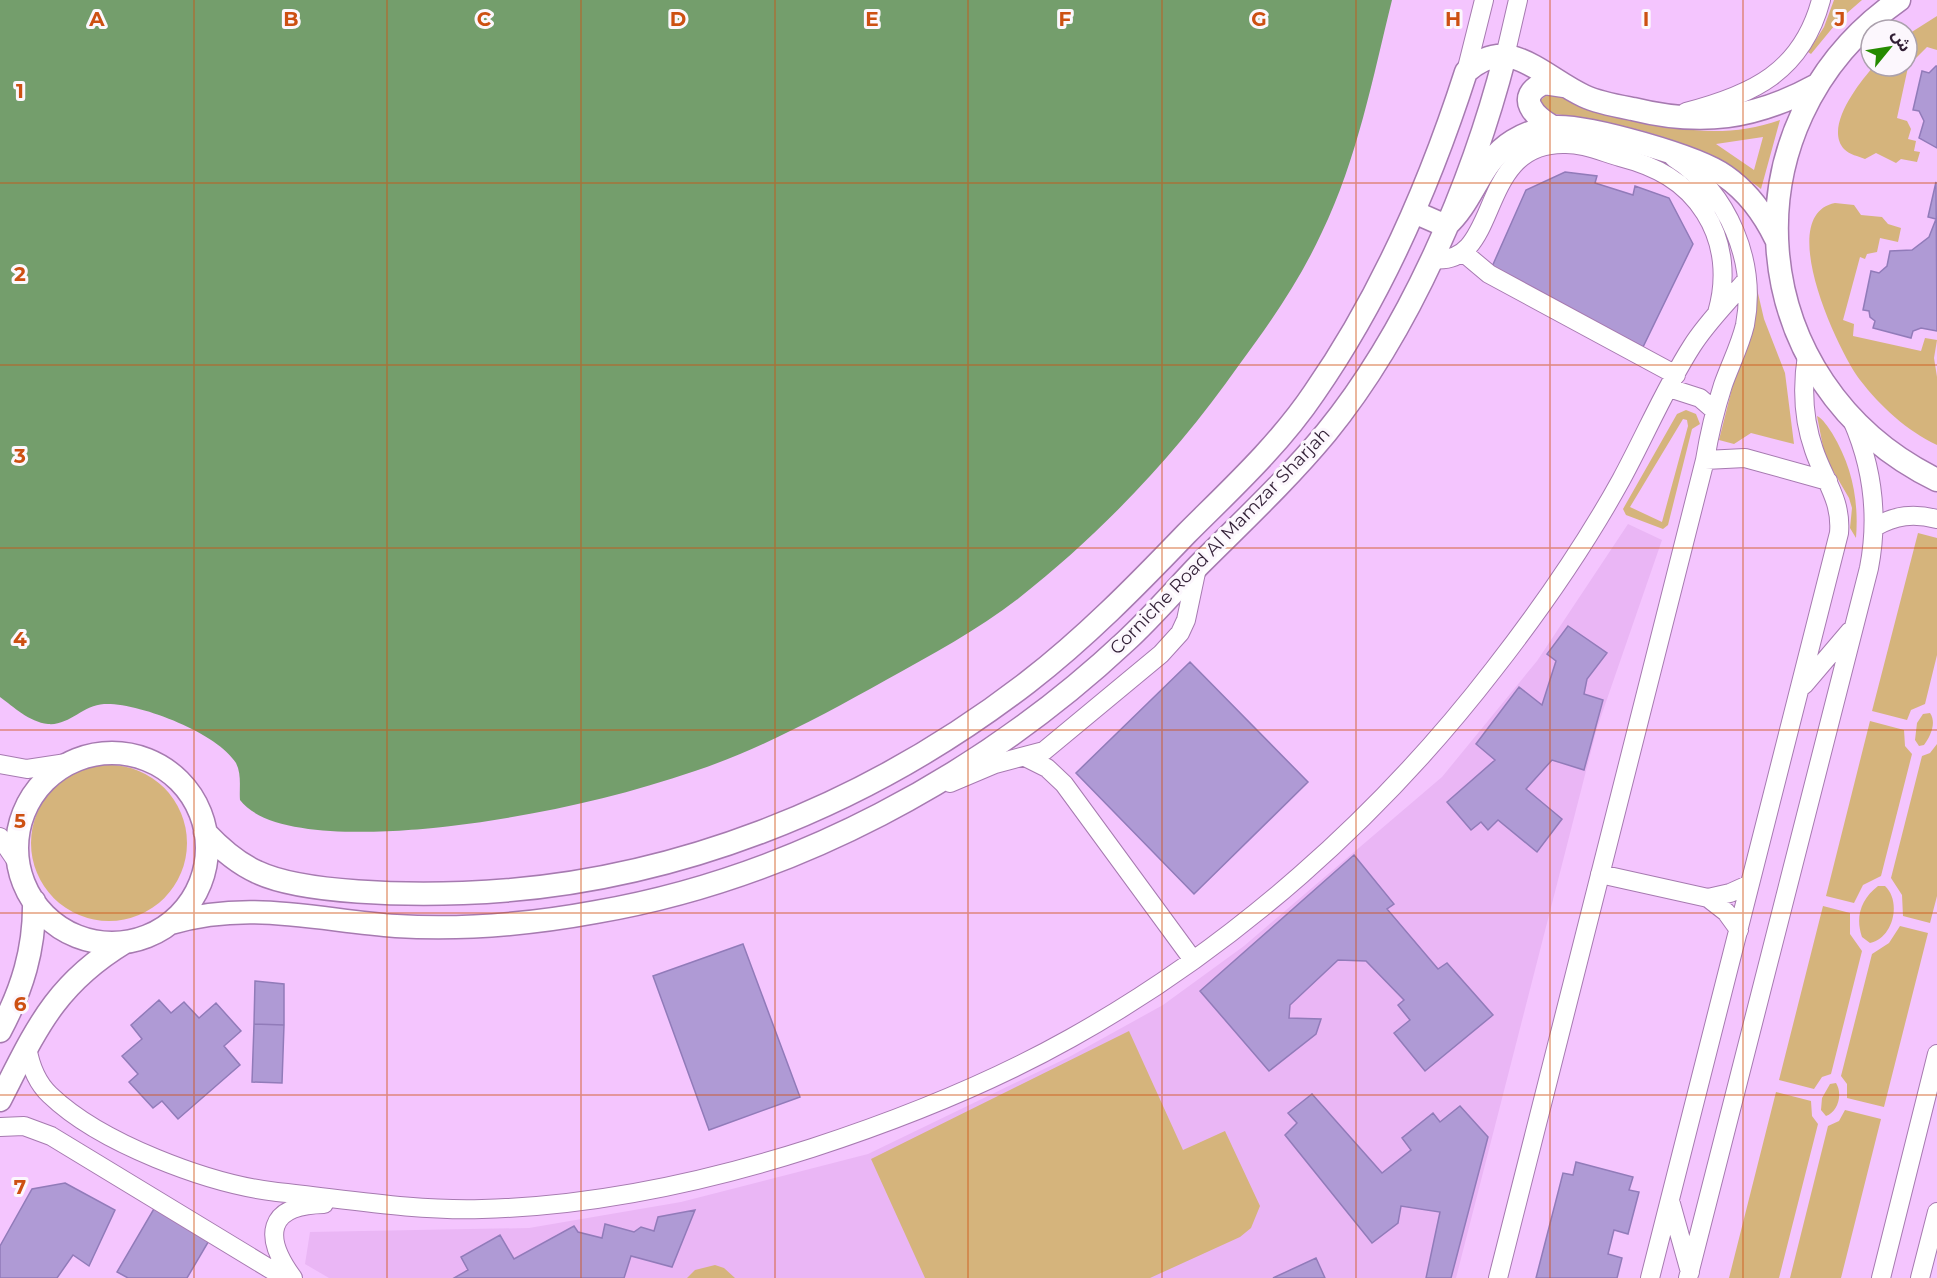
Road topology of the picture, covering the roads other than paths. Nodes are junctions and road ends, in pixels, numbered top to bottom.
1 (1484, 0) edge
2 (1518, 0) edge
3 (1821, 0) edge
4 (1899, 0) edge
5 (1505, 56) junction
6 (1466, 72) junction
7 (1817, 85) junction
8 (1564, 86) junction
9 (1665, 117) junction
10 (1553, 127) junction
11 (1663, 151) junction
12 (1414, 212) junction
13 (1446, 226) junction
14 (1776, 240) junction
15 (1464, 253) junction
16 (1431, 259) junction
17 (1747, 279) junction
18 (1716, 317) junction
19 (1807, 355) junction
20 (1672, 382) junction
21 (1715, 411) junction
22 (1851, 418) junction
23 (1705, 460) junction
24 (1937, 480) edge
25 (1828, 481) junction
26 (1937, 519) edge
27 (1875, 527) junction
28 (1197, 568) junction
29 (1855, 624) junction
30 (1800, 690) junction
31 (1060, 740) junction
32 (1025, 757) junction
33 (73, 762) junction
34 (0, 764) edge
35 (1064, 784) junction
36 (925, 790) junction
37 (205, 832) junction
38 (0, 837) edge
39 (19, 865) junction
40 (1600, 874) junction
41 (1750, 884) junction
42 (1708, 898) junction
43 (34, 901) junction
44 (171, 923) junction
45 (1739, 930) junction
46 (125, 942) junction
47 (1193, 960) junction
48 (0, 1031) edge
49 (27, 1047) junction
50 (1937, 1054) edge
51 (0, 1100) edge
52 (0, 1127) edge
53 (258, 1190) junction
54 (1670, 1199) junction
55 (349, 1200) junction
56 (1937, 1212) edge
57 (275, 1228) junction
58 (241, 1250) junction
59 (1926, 1253) junction
60 (1689, 1275) edge
61 (285, 1278) edge
62 (293, 1278) edge
63 (1498, 1278) edge
64 (1650, 1278) edge
65 (1881, 1278) edge
66 (1909, 1278) edge
67 (1920, 1278) edge

1 - 6 street, Corniche Road Al Mamzar Sharjah
2 - 5 street, Corniche Road Al Mamzar Sharjah
3 - 9 street
4 - 7 main road
5 - 6 main road
5 - 8 main road
5 - 13 main road, Corniche Road Al Mamzar Sharjah
6 - 12 main road, Corniche Road Al Mamzar Sharjah
7 - 9 main road
7 - 14 main road
8 - 9 main road
8 - 10 main road
10 - 11 main road
10 - 13 main road
11 - 14 main road
11 - 17 street
12 - 13 main road
12 - 37 main road, Corniche Road Al Mamzar Sharjah
13 - 16 main road, Corniche Road Al Mamzar Sharjah
14 - 19 main road
15 - 16 street
15 - 18 street
15 - 20 street
16 - 28 main road, Corniche Road Al Mamzar Sharjah
17 - 18 street
17 - 21 street
18 - 20 street
19 - 22 main road
19 - 25 street
20 - 21 street
20 - 47 street
21 - 23 street
22 - 24 main road
22 - 27 street
23 - 25 street
23 - 40 street
25 - 30 street
26 - 27 street
27 - 29 street
28 - 31 street
28 - 36 main road, Corniche Road Al Mamzar Sharjah
29 - 30 street
29 - 60 street
30 - 41 street
31 - 32 street
31 - 35 street
32 - 35 street
32 - 36 street
33 - 34 street
33 - 37 main road
33 - 39 main road
35 - 47 street
36 - 44 main road, Corniche Road Al Mamzar Sharjah
37 - 44 main road
38 - 39 street
39 - 43 main road
40 - 42 street
40 - 63 street
41 - 42 street
41 - 45 street
42 - 45 street
43 - 46 main road
43 - 48 main road
44 - 46 main road
45 - 54 street
46 - 49 main road
47 - 55 street
49 - 51 main road
49 - 53 street
50 - 65 street
52 - 58 street
53 - 55 street
53 - 57 street
54 - 60 street
54 - 64 street
55 - 57 street
56 - 59 street
57 - 58 street
57 - 62 street
58 - 61 street
59 - 66 street
59 - 67 street

